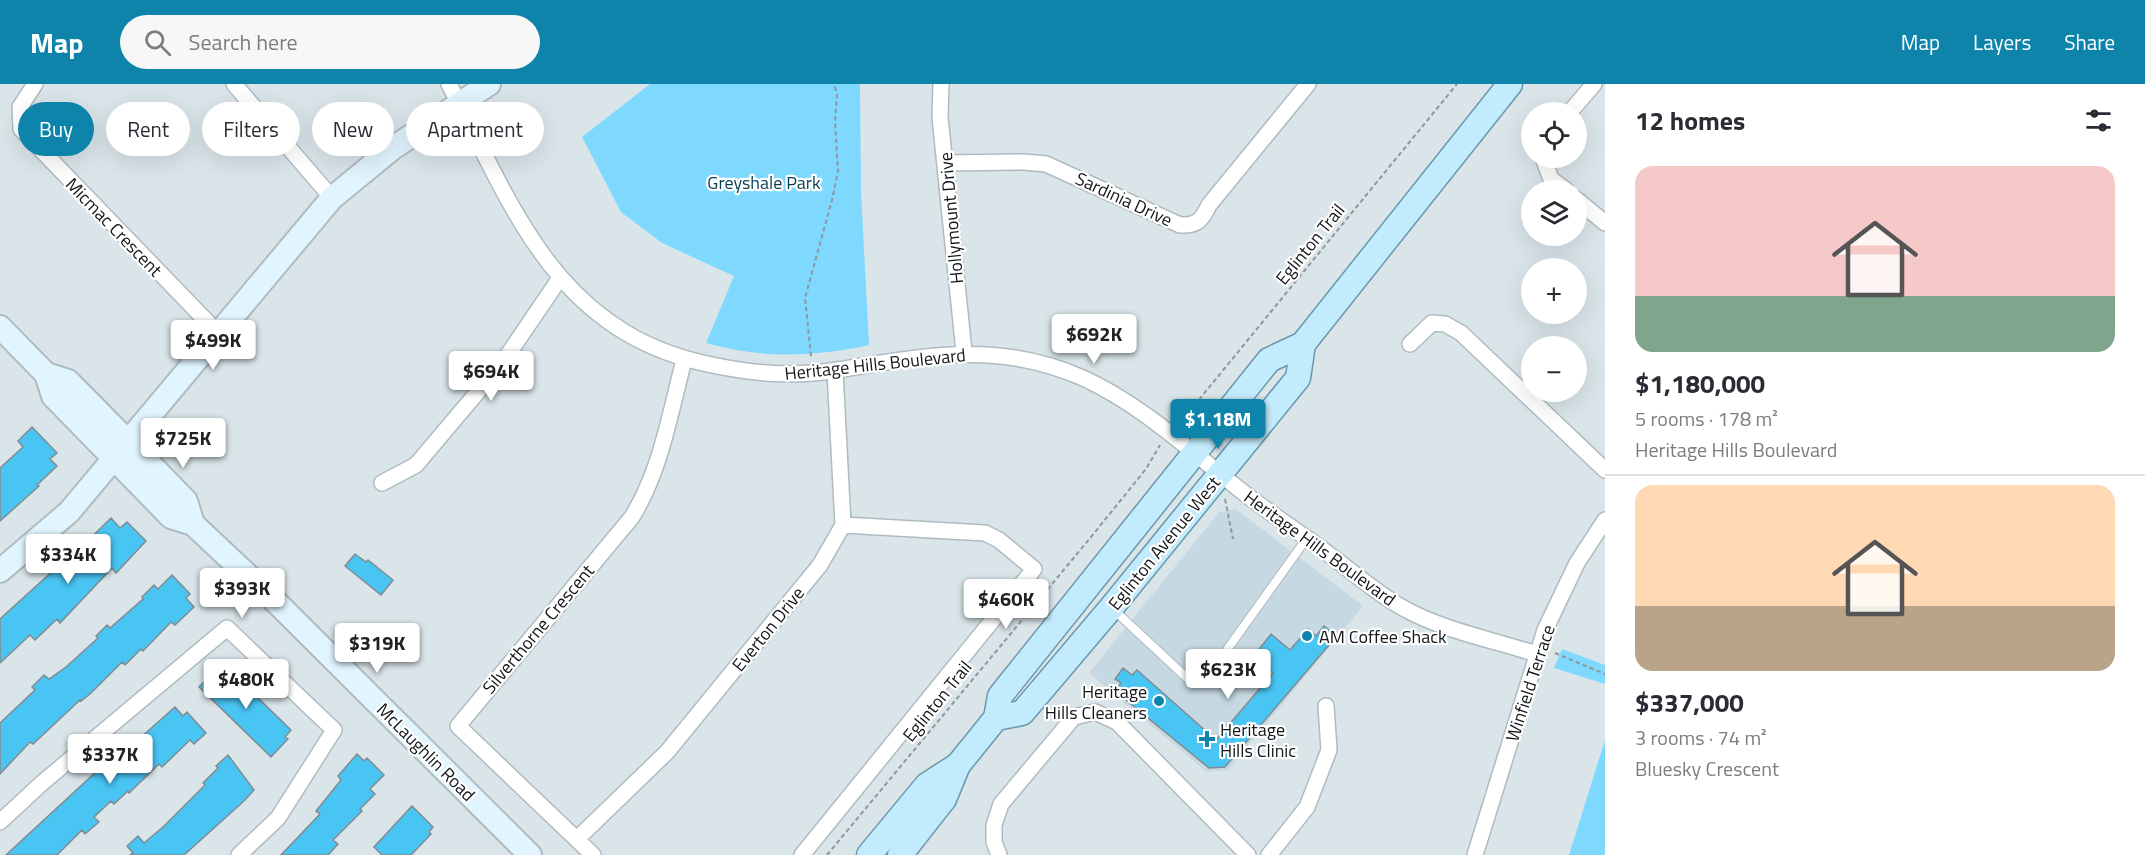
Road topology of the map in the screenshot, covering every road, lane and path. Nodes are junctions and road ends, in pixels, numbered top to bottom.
1 (35, 84) edge
2 (234, 84) edge
3 (489, 84) edge
4 (834, 84) edge
5 (941, 84) edge
6 (1308, 84) edge
7 (1457, 84) edge
8 (1510, 84) edge
9 (1594, 84) edge
10 (454, 94) edge
11 (1579, 102) edge
12 (946, 163) junction
13 (332, 198) junction
14 (1587, 208) edge
15 (1605, 223) edge
16 (560, 278) junction
17 (0, 327) edge
18 (218, 333) junction
19 (1303, 344) junction
20 (1410, 344) dead end
21 (964, 352) junction
22 (811, 356) dead end
23 (684, 360) junction
24 (835, 370) junction
25 (1182, 420) dead end
26 (121, 450) junction
27 (1157, 450) dead end
28 (1194, 452) junction
29 (1605, 470) edge
30 (1220, 474) junction
31 (382, 483) dead end
32 (1225, 499) dead end
33 (1605, 520) edge
34 (843, 525) junction
35 (1307, 538) junction
36 (1233, 539) dead end
37 (0, 571) edge
38 (1111, 608) junction
39 (1555, 653) dead end
40 (1536, 654) junction
41 (1605, 674) edge
42 (1326, 706) dead end
43 (996, 718) junction
44 (958, 765) junction
45 (0, 822) edge
46 (577, 839) junction
47 (239, 855) edge
48 (530, 855) edge
49 (593, 855) edge
50 (802, 855) edge
51 (827, 855) edge
52 (869, 855) edge
53 (900, 855) edge
54 (999, 855) edge
55 (1248, 855) edge
56 (1269, 855) edge
57 (1476, 855) edge

1 - 18 street, Micmac Crescent
2 - 13 street
3 - 10 street
4 - 22 path
5 - 12 street, Hollymount Drive
6 - 12 street, Sardinia Drive
7 - 25 path, Eglinton Trail
8 - 19 main road, Eglinton Avenue West
9 - 11 street
10 - 13 street
10 - 16 street, Heritage Hills Boulevard
12 - 21 street, Hollymount Drive
13 - 18 street
14 - 15 street
16 - 23 street, Heritage Hills Boulevard
16 - 31 street
17 - 26 street, McLaughlin Road
18 - 26 street
19 - 28 main road, Eglinton Avenue West
19 - 30 main road, Eglinton Avenue West
20 - 29 street
21 - 24 street, Heritage Hills Boulevard
21 - 28 street, Heritage Hills Boulevard
23 - 24 street, Heritage Hills Boulevard
23 - 46 street, Silverthorne Crescent
24 - 34 street
26 - 37 street
26 - 48 street, McLaughlin Road
27 - 51 path, Eglinton Trail
28 - 30 street, Heritage Hills Boulevard
28 - 43 main road, Eglinton Avenue West
30 - 35 street, Heritage Hills Boulevard
30 - 38 main road, Eglinton Avenue West
32 - 36 path
33 - 40 street, Winfield Terrace
34 - 46 street, Everton Drive
34 - 50 street
35 - 38 lane
35 - 40 street, Heritage Hills Boulevard
38 - 43 main road, Eglinton Avenue West
39 - 41 path
40 - 57 street, Winfield Terrace
42 - 56 street
43 - 44 main road, Eglinton Avenue West
44 - 52 main road, Eglinton Avenue West
44 - 53 main road, Eglinton Avenue West
45 - 47 street
46 - 49 street, Silverthorne Crescent
54 - 55 street

